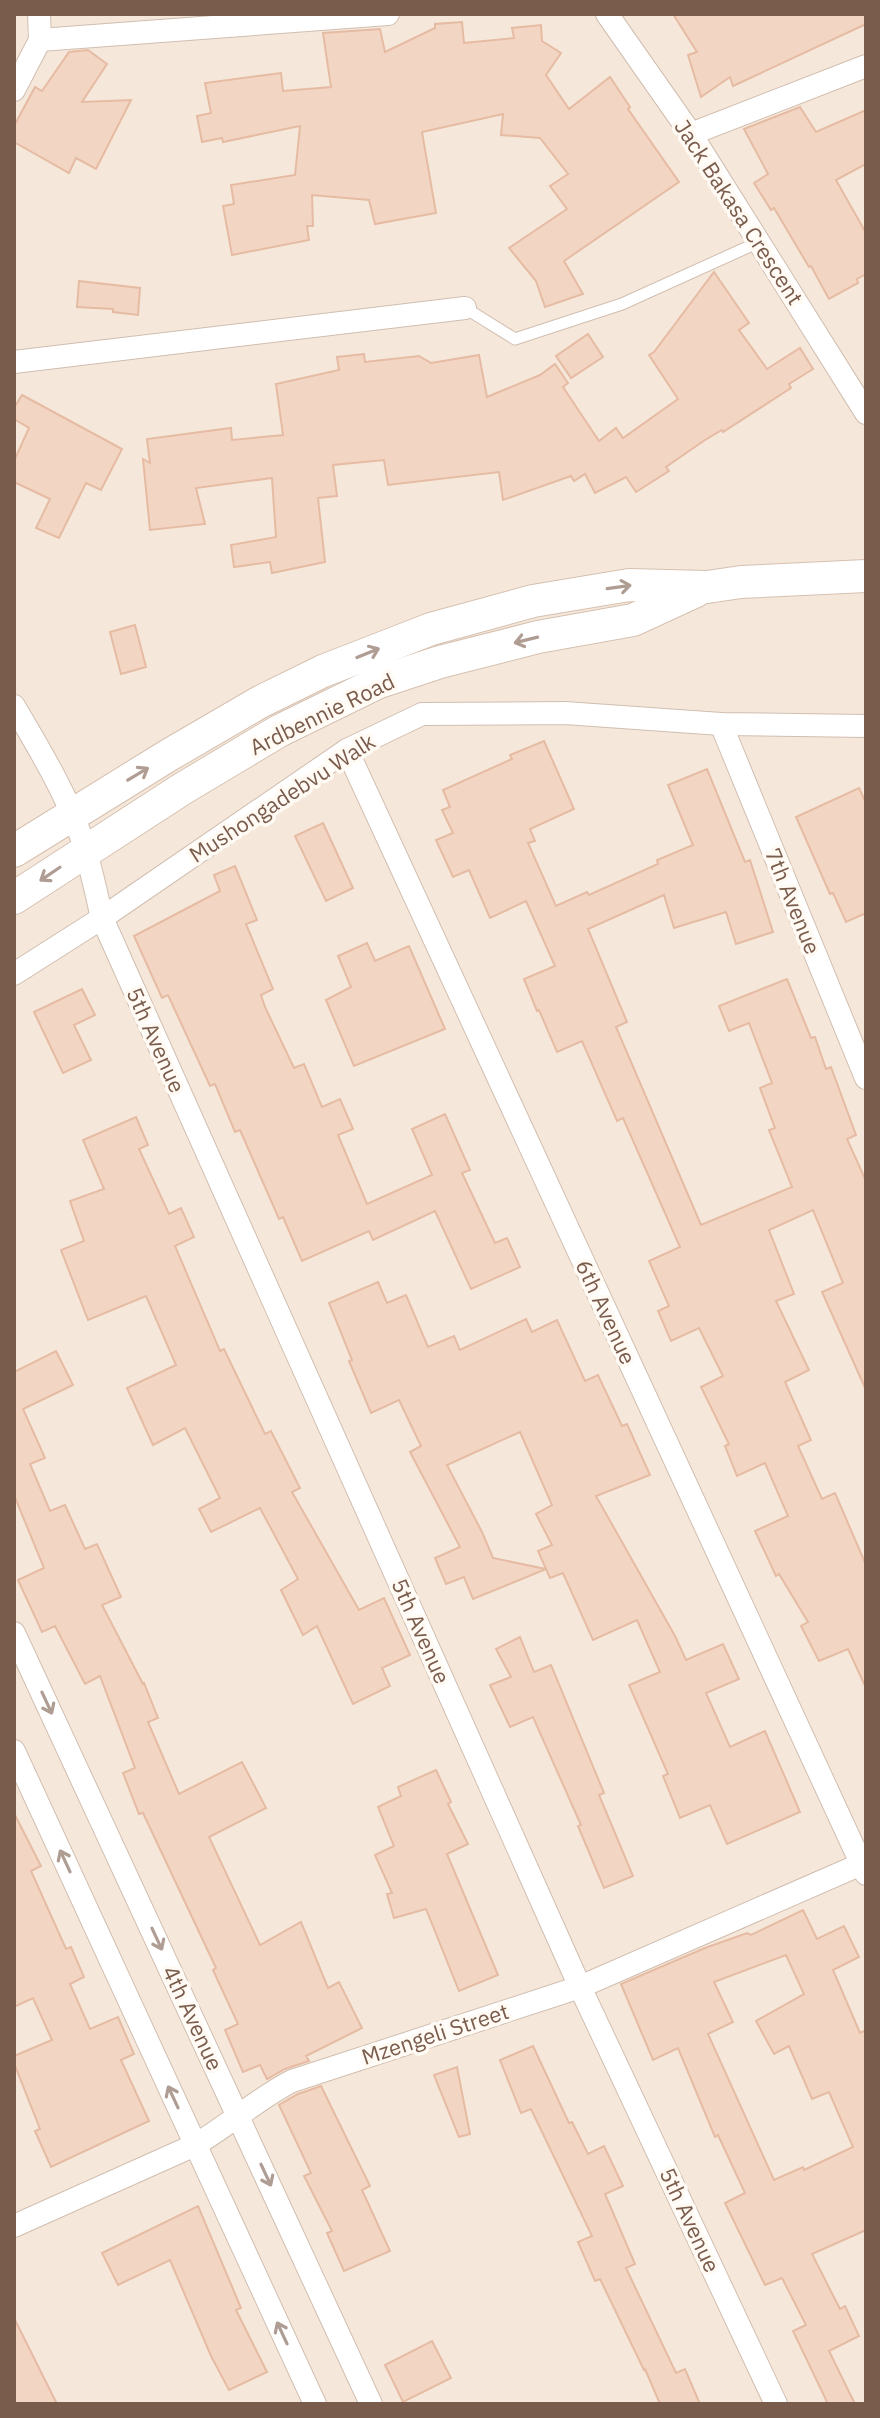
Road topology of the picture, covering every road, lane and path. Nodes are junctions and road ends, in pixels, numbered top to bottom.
1 (39, 14) edge
2 (388, 14) edge
3 (607, 14) edge
4 (40, 40) junction
5 (866, 66) edge
6 (14, 90) edge
7 (691, 134) junction
8 (759, 242) junction
9 (465, 308) joint
10 (14, 362) edge
11 (866, 413) edge
12 (866, 576) edge
13 (707, 587) junction
14 (14, 706) edge
15 (721, 724) junction
16 (866, 726) edge
17 (347, 750) junction
18 (72, 814) junction
19 (86, 850) junction
20 (14, 851) edge
21 (14, 898) edge
22 (102, 918) junction
23 (14, 974) edge
24 (866, 1078) edge
25 (14, 1633) edge
26 (14, 1751) edge
27 (864, 1867) edge
28 (580, 1987) junction
29 (239, 2116) junction
30 (195, 2145) junction
31 (14, 2226) edge
32 (315, 2404) edge
33 (371, 2404) edge
34 (776, 2404) edge

1 - 4 street
2 - 4 street
3 - 7 street, Jack Bakasa Crescent
4 - 6 street
5 - 7 street
7 - 8 street, Jack Bakasa Crescent
8 - 9 lane
8 - 11 street, Jack Bakasa Crescent
9 - 10 street
12 - 13 main road, Ardbennie Road
18 -> 13 main road, Ardbennie Road
13 -> 19 main road, Ardbennie Road
14 - 18 street, 5th Avenue
15 - 16 street, Mushongadebvu Walk
15 - 17 street, Mushongadebvu Walk
15 - 24 street, 7th Avenue
17 - 22 street, Mushongadebvu Walk
17 - 27 street, 6th Avenue
18 - 19 street, 5th Avenue
18 - 20 main road, Ardbennie Road
19 -> 21 main road, Ardbennie Road
19 - 22 street, 5th Avenue
22 - 23 street, Mushongadebvu Walk
22 - 28 street, 5th Avenue
25 -> 29 street, 4th Avenue
30 -> 26 street
27 - 28 street, Mzengeli Street
28 - 29 street, Mzengeli Street
28 - 34 street, 5th Avenue
29 - 30 street, Mzengeli Street
29 -> 33 street, 4th Avenue
30 - 31 street, Mzengeli Street
32 -> 30 street

